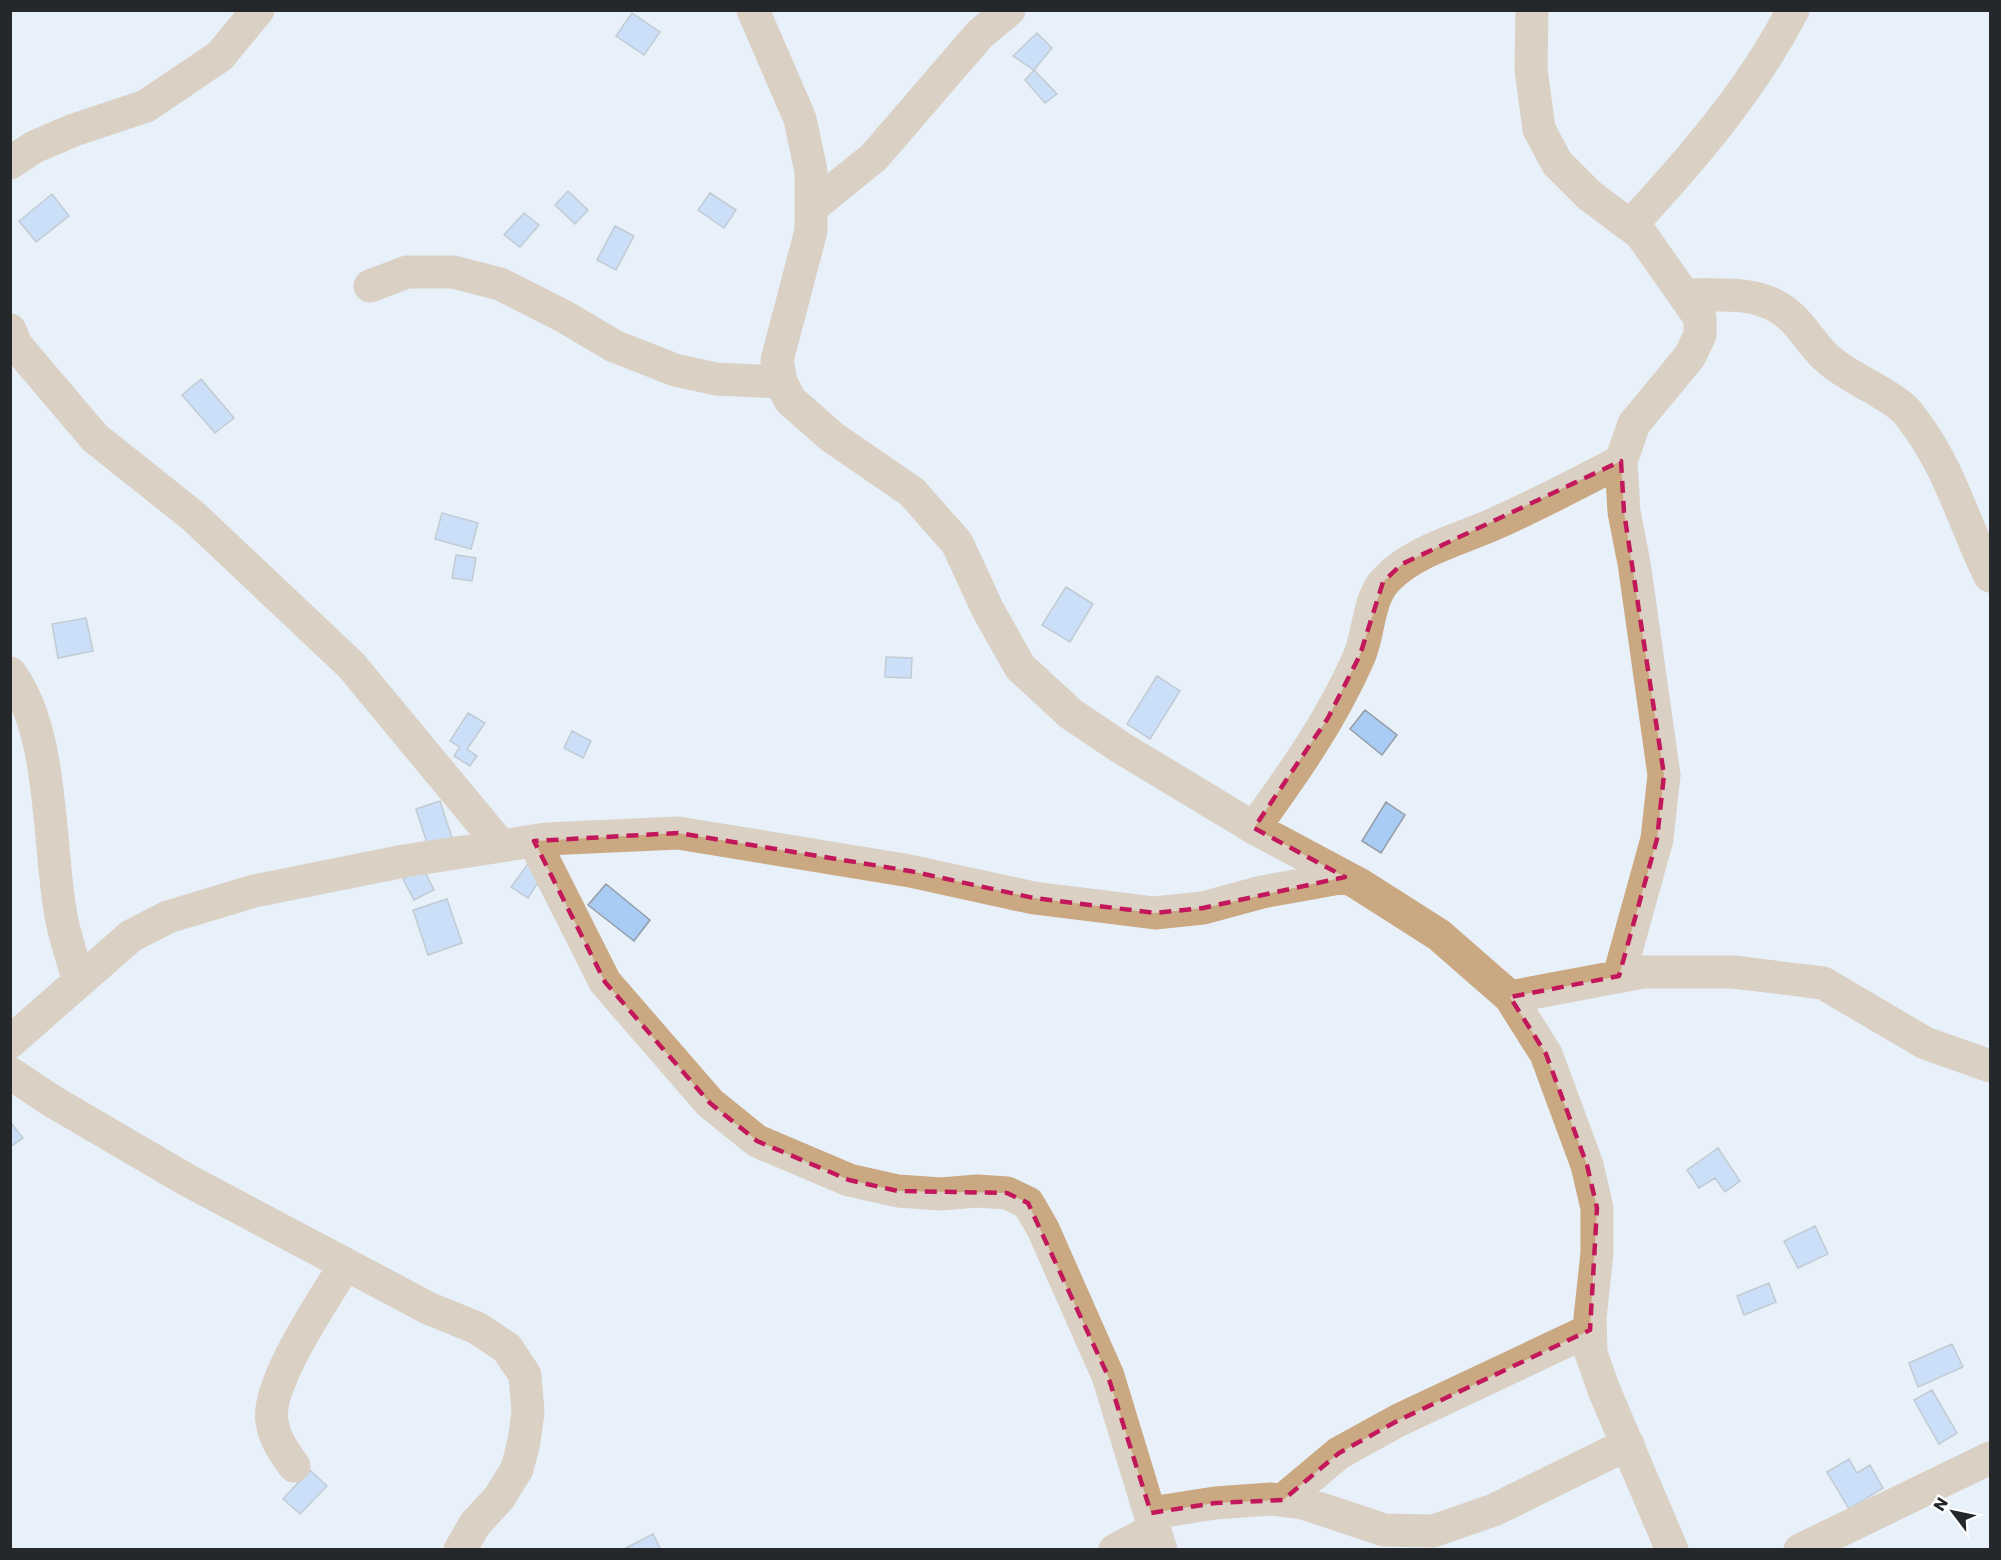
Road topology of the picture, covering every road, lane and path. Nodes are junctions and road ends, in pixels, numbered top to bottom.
1 (258, 10) edge
2 (753, 10) edge
3 (1009, 10) edge
4 (1532, 10) edge
5 (1793, 10) edge
6 (10, 163) edge
7 (811, 208) junction
8 (1630, 225) junction
9 (370, 286) dead end
10 (1685, 295) junction
11 (10, 330) edge
12 (781, 382) junction
13 (1621, 462) junction
14 (1990, 576) edge
15 (10, 673) edge
16 (1254, 828) junction
17 (534, 841) junction
18 (501, 846) junction
19 (1345, 877) junction
20 (1619, 976) junction
21 (80, 982) junction
22 (1510, 997) junction
23 (10, 1042) edge
24 (1990, 1066) edge
25 (10, 1073) edge
26 (345, 1265) junction
27 (1590, 1330) junction
28 (1628, 1444) junction
29 (1990, 1458) edge
30 (294, 1467) dead end
31 (1283, 1500) junction
32 (1156, 1530) edge
33 (1848, 1538) edge
34 (460, 1550) edge
35 (1115, 1550) edge
36 (1672, 1550) edge
37 (1800, 1550) edge

1 - 6 street
2 - 7 street
3 - 7 street
4 - 8 street
5 - 8 street
7 - 12 street
8 - 10 street
9 - 12 street
10 - 13 street
10 - 14 street
11 - 18 street
12 - 16 street
13 - 16 street
13 - 20 street
15 - 21 street
16 - 19 street
17 - 18 street
17 - 19 street
17 - 32 street
18 - 21 street
19 - 22 street
20 - 22 street
20 - 24 street
21 - 23 street
22 - 27 street
25 - 26 street
26 - 30 street
26 - 34 street
27 - 28 street
27 - 31 street
28 - 31 street
28 - 36 street
29 - 33 street
31 - 32 street
32 - 35 street
33 - 37 street

